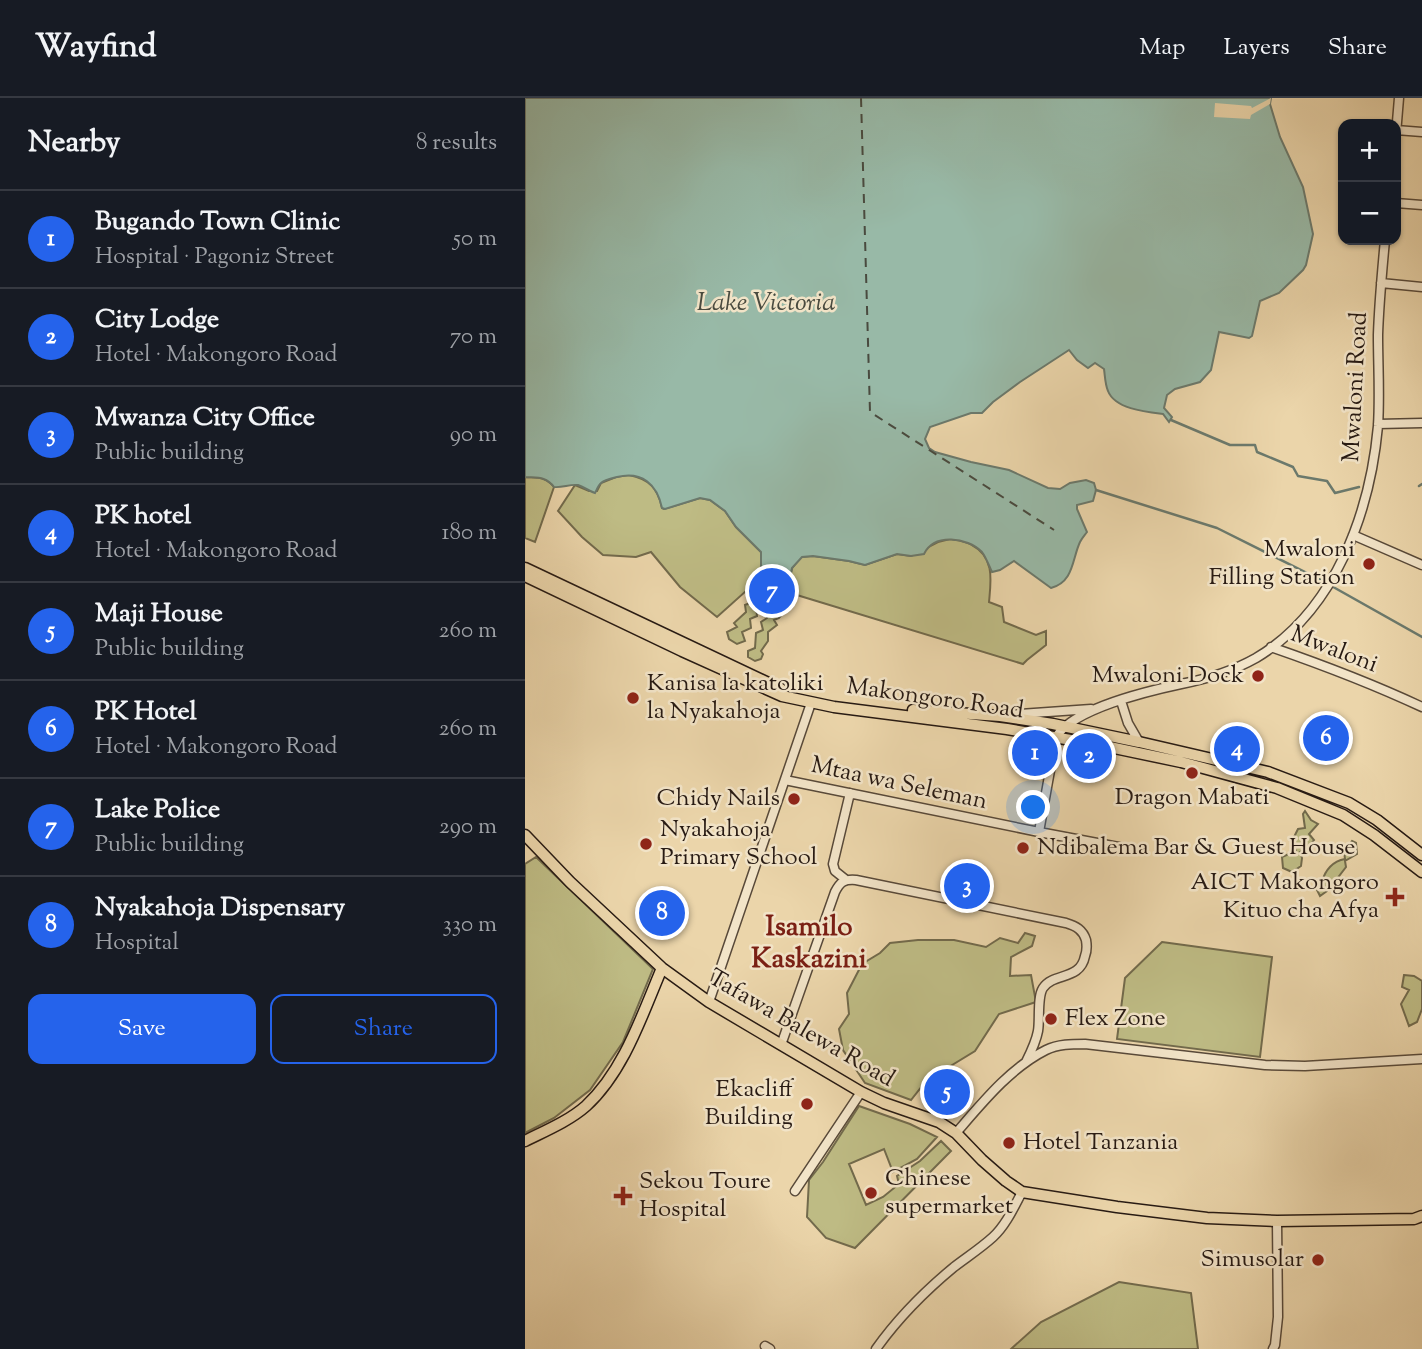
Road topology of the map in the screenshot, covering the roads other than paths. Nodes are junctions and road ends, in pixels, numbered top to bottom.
1 (1399, 98) edge
2 (1397, 119) edge
3 (1401, 132) edge
4 (1422, 132) edge
5 (1401, 203) edge
6 (1422, 205) edge
7 (1385, 245) edge
8 (1381, 283) junction
9 (1422, 287) edge
10 (1422, 423) edge
11 (1378, 424) junction
12 (1353, 535) junction
13 (1422, 565) edge
14 (525, 568) edge
15 (525, 576) edge
16 (1271, 647) junction
17 (1121, 701) junction
18 (811, 703) junction
19 (1422, 707) edge
20 (1098, 709) junction
21 (1000, 716) junction
22 (1064, 727) junction
23 (1056, 737) junction
24 (1139, 742) junction
25 (785, 780) junction
26 (850, 793) junction
27 (1039, 832) junction
28 (525, 835) edge
29 (1129, 849) dead end
30 (1422, 855) edge
31 (1422, 872) edge
32 (845, 879) junction
33 (662, 968) junction
34 (709, 1002) junction
35 (781, 1045) junction
36 (1422, 1059) edge
37 (1027, 1062) junction
38 (861, 1092) junction
39 (955, 1132) junction
40 (525, 1141) edge
41 (795, 1191) dead end
42 (1022, 1192) junction
43 (1422, 1216) edge
44 (1277, 1221) junction
45 (1275, 1348) edge
46 (876, 1349) edge

1 - 2 street
3 - 4 street
5 - 6 street
7 - 8 street, Mwaloni Road
8 - 9 street
8 - 11 street, Mwaloni Road
10 - 11 street
11 - 12 street, Mwaloni Road
12 - 13 street
12 - 16 street, Mwaloni Road
14 - 21 main road, Makongoro Road
15 - 18 main road, Makongoro Road
16 - 17 street, Mwaloni Road
16 - 19 street, Mwaloni
17 - 20 street, Mwaloni Road
17 - 24 street
18 - 23 main road, Makongoro Road
18 - 25 street
20 - 21 street
20 - 22 street, Mwaloni Road
21 - 22 main road, Makongoro Road
22 - 23 street, Mwaloni Road
22 - 24 main road, Makongoro Road
23 - 27 street
23 - 31 main road, Makongoro Road
24 - 30 main road, Makongoro Road
25 - 26 street, Mtaa wa Seleman
25 - 34 street
26 - 27 street, Mtaa wa Seleman
26 - 32 street
27 - 29 street, Mtaa wa Seleman
28 - 33 main road, Tafawa Balewa Road
32 - 35 street
32 - 37 street
33 - 34 main road, Tafawa Balewa Road
33 - 40 main road
34 - 35 main road, Tafawa Balewa Road
35 - 38 main road, Tafawa Balewa Road
36 - 37 street
37 - 39 street
38 - 39 main road, Tafawa Balewa Road
38 - 41 street
39 - 42 main road, Tafawa Balewa Road
42 - 44 main road, Tafawa Balewa Road
42 - 46 street
43 - 44 main road, Tafawa Balewa Road
44 - 45 street

